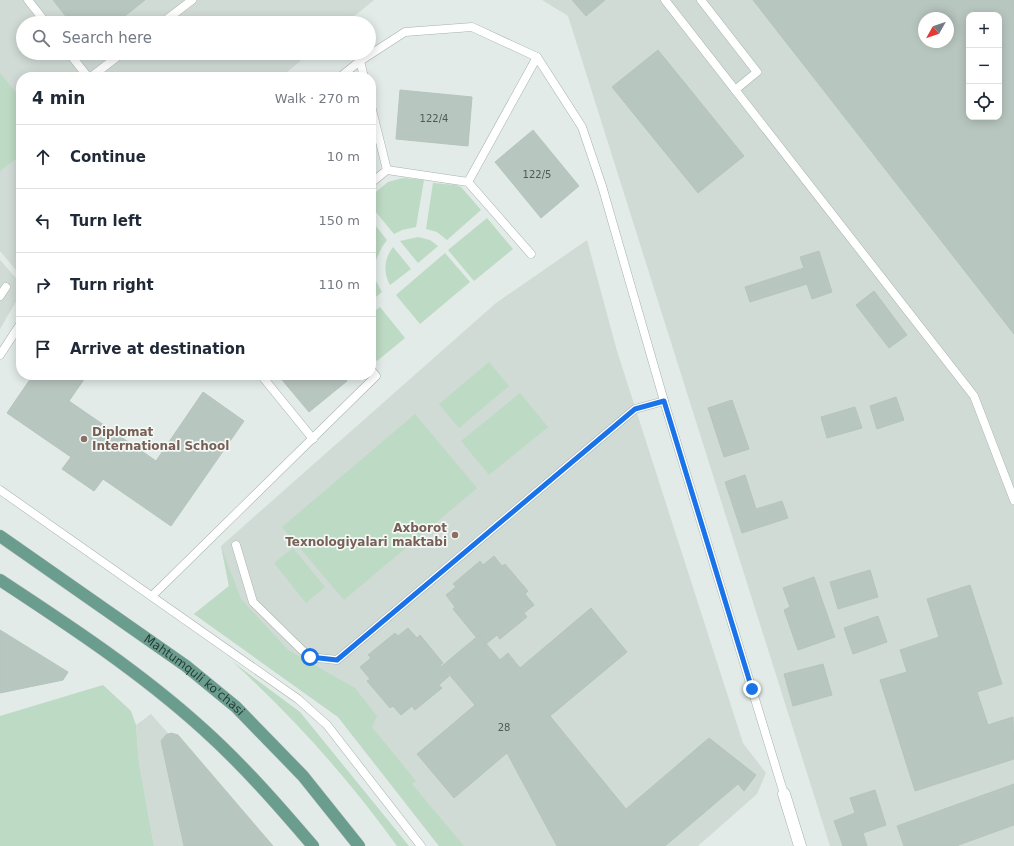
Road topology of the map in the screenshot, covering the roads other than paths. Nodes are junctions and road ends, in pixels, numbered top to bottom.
1 (28, 0) edge
2 (192, 0) edge
3 (665, 0) edge
4 (701, 0) edge
5 (41, 16) edge
6 (171, 16) edge
7 (376, 51) edge
8 (537, 58) junction
9 (75, 60) edge
10 (112, 60) edge
11 (360, 61) joint
12 (85, 72) edge
13 (96, 72) edge
14 (346, 72) edge
15 (363, 72) edge
16 (735, 90) junction
17 (376, 126) edge
18 (387, 170) junction
19 (376, 179) edge
20 (468, 182) junction
21 (531, 254) dead end
22 (6, 287) dead end
23 (0, 296) edge
24 (16, 331) edge
25 (0, 355) edge
26 (264, 380) edge
27 (372, 380) edge
28 (664, 401) junction
29 (313, 439) junction
30 (1007, 478) junction
31 (1014, 487) edge
32 (0, 490) edge
33 (1014, 500) edge
34 (0, 536) edge
35 (236, 545) dead end
36 (0, 580) edge
37 (152, 596) junction
38 (784, 794) joint
39 (313, 846) edge
40 (359, 846) edge
41 (421, 846) edge
42 (800, 846) edge

1 - 5 lane
2 - 6 lane
3 - 16 lane
4 - 16 lane
7 - 8 lane
8 - 20 lane
8 - 28 lane
9 - 12 lane
10 - 13 lane
11 - 14 lane
11 - 15 lane
16 - 30 lane
17 - 18 lane
18 - 19 lane
18 - 20 lane
20 - 21 lane
22 - 23 lane
24 - 25 lane
26 - 29 lane
27 - 29 lane
28 - 35 lane
28 - 38 lane
29 - 37 lane
30 - 31 lane
30 - 33 lane
32 - 37 lane
34 - 40 main road, Mahtumquli ko'chasi
36 - 39 main road
37 - 41 lane
38 - 42 street

